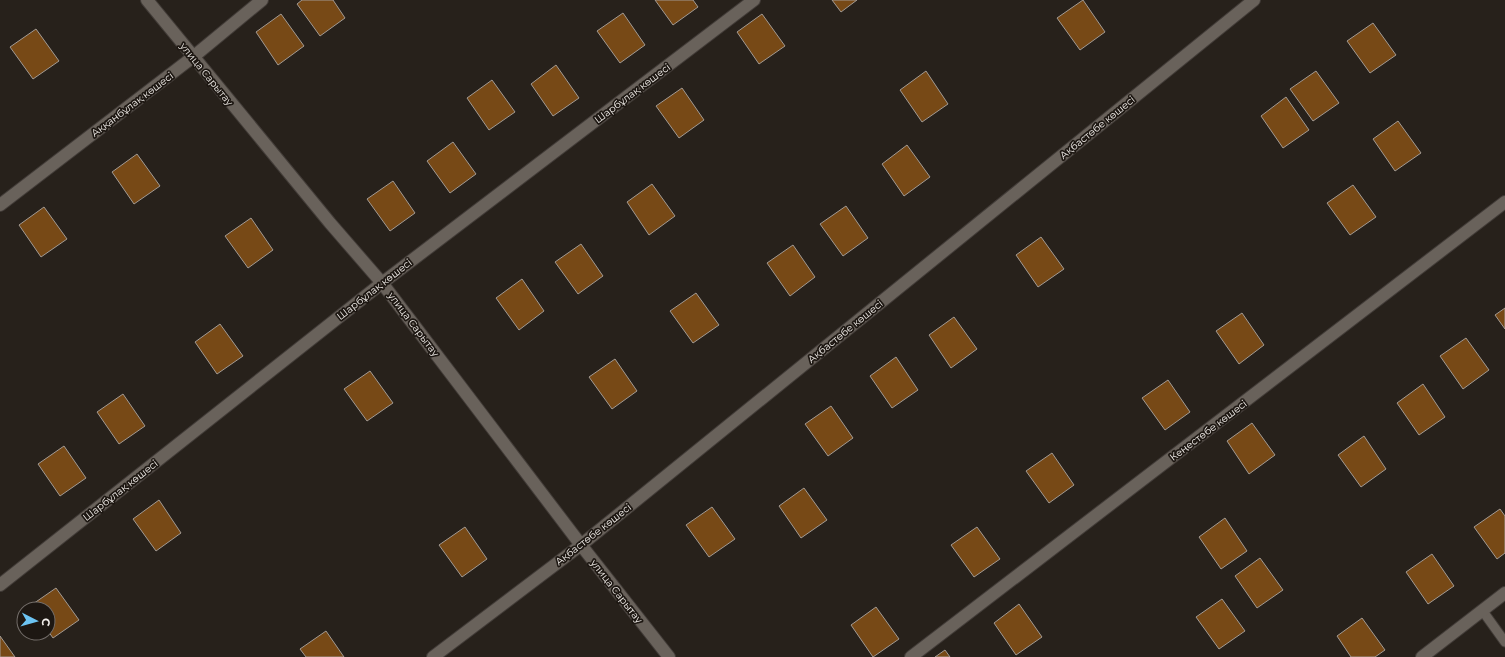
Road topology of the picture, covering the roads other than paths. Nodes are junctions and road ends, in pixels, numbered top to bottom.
1 (147, 0) edge
2 (262, 0) edge
3 (754, 0) edge
4 (1254, 0) edge
5 (194, 57) junction
6 (1505, 202) edge
7 (0, 205) edge
8 (382, 283) junction
9 (581, 545) junction
10 (0, 585) edge
11 (1505, 593) edge
12 (1482, 610) junction
13 (1505, 642) edge
14 (433, 657) edge
15 (669, 657) edge
16 (911, 657) edge
17 (1422, 657) edge

1 - 5 street, улица Сарытау
2 - 5 street, Аққанбұлақ көшесі
3 - 8 street, Шарбұлақ көшесі
4 - 9 street, Ақбастөбе көшесі
5 - 7 street, Аққанбұлақ көшесі
5 - 8 street, улица Сарытау
6 - 16 street, Кеңестөбе көшесі
8 - 9 street, улица Сарытау
8 - 10 street, Шарбұлақ көшесі
9 - 14 street, Ақбастөбе көшесі
9 - 15 street, улица Сарытау
11 - 12 street
12 - 13 lane
12 - 17 street

